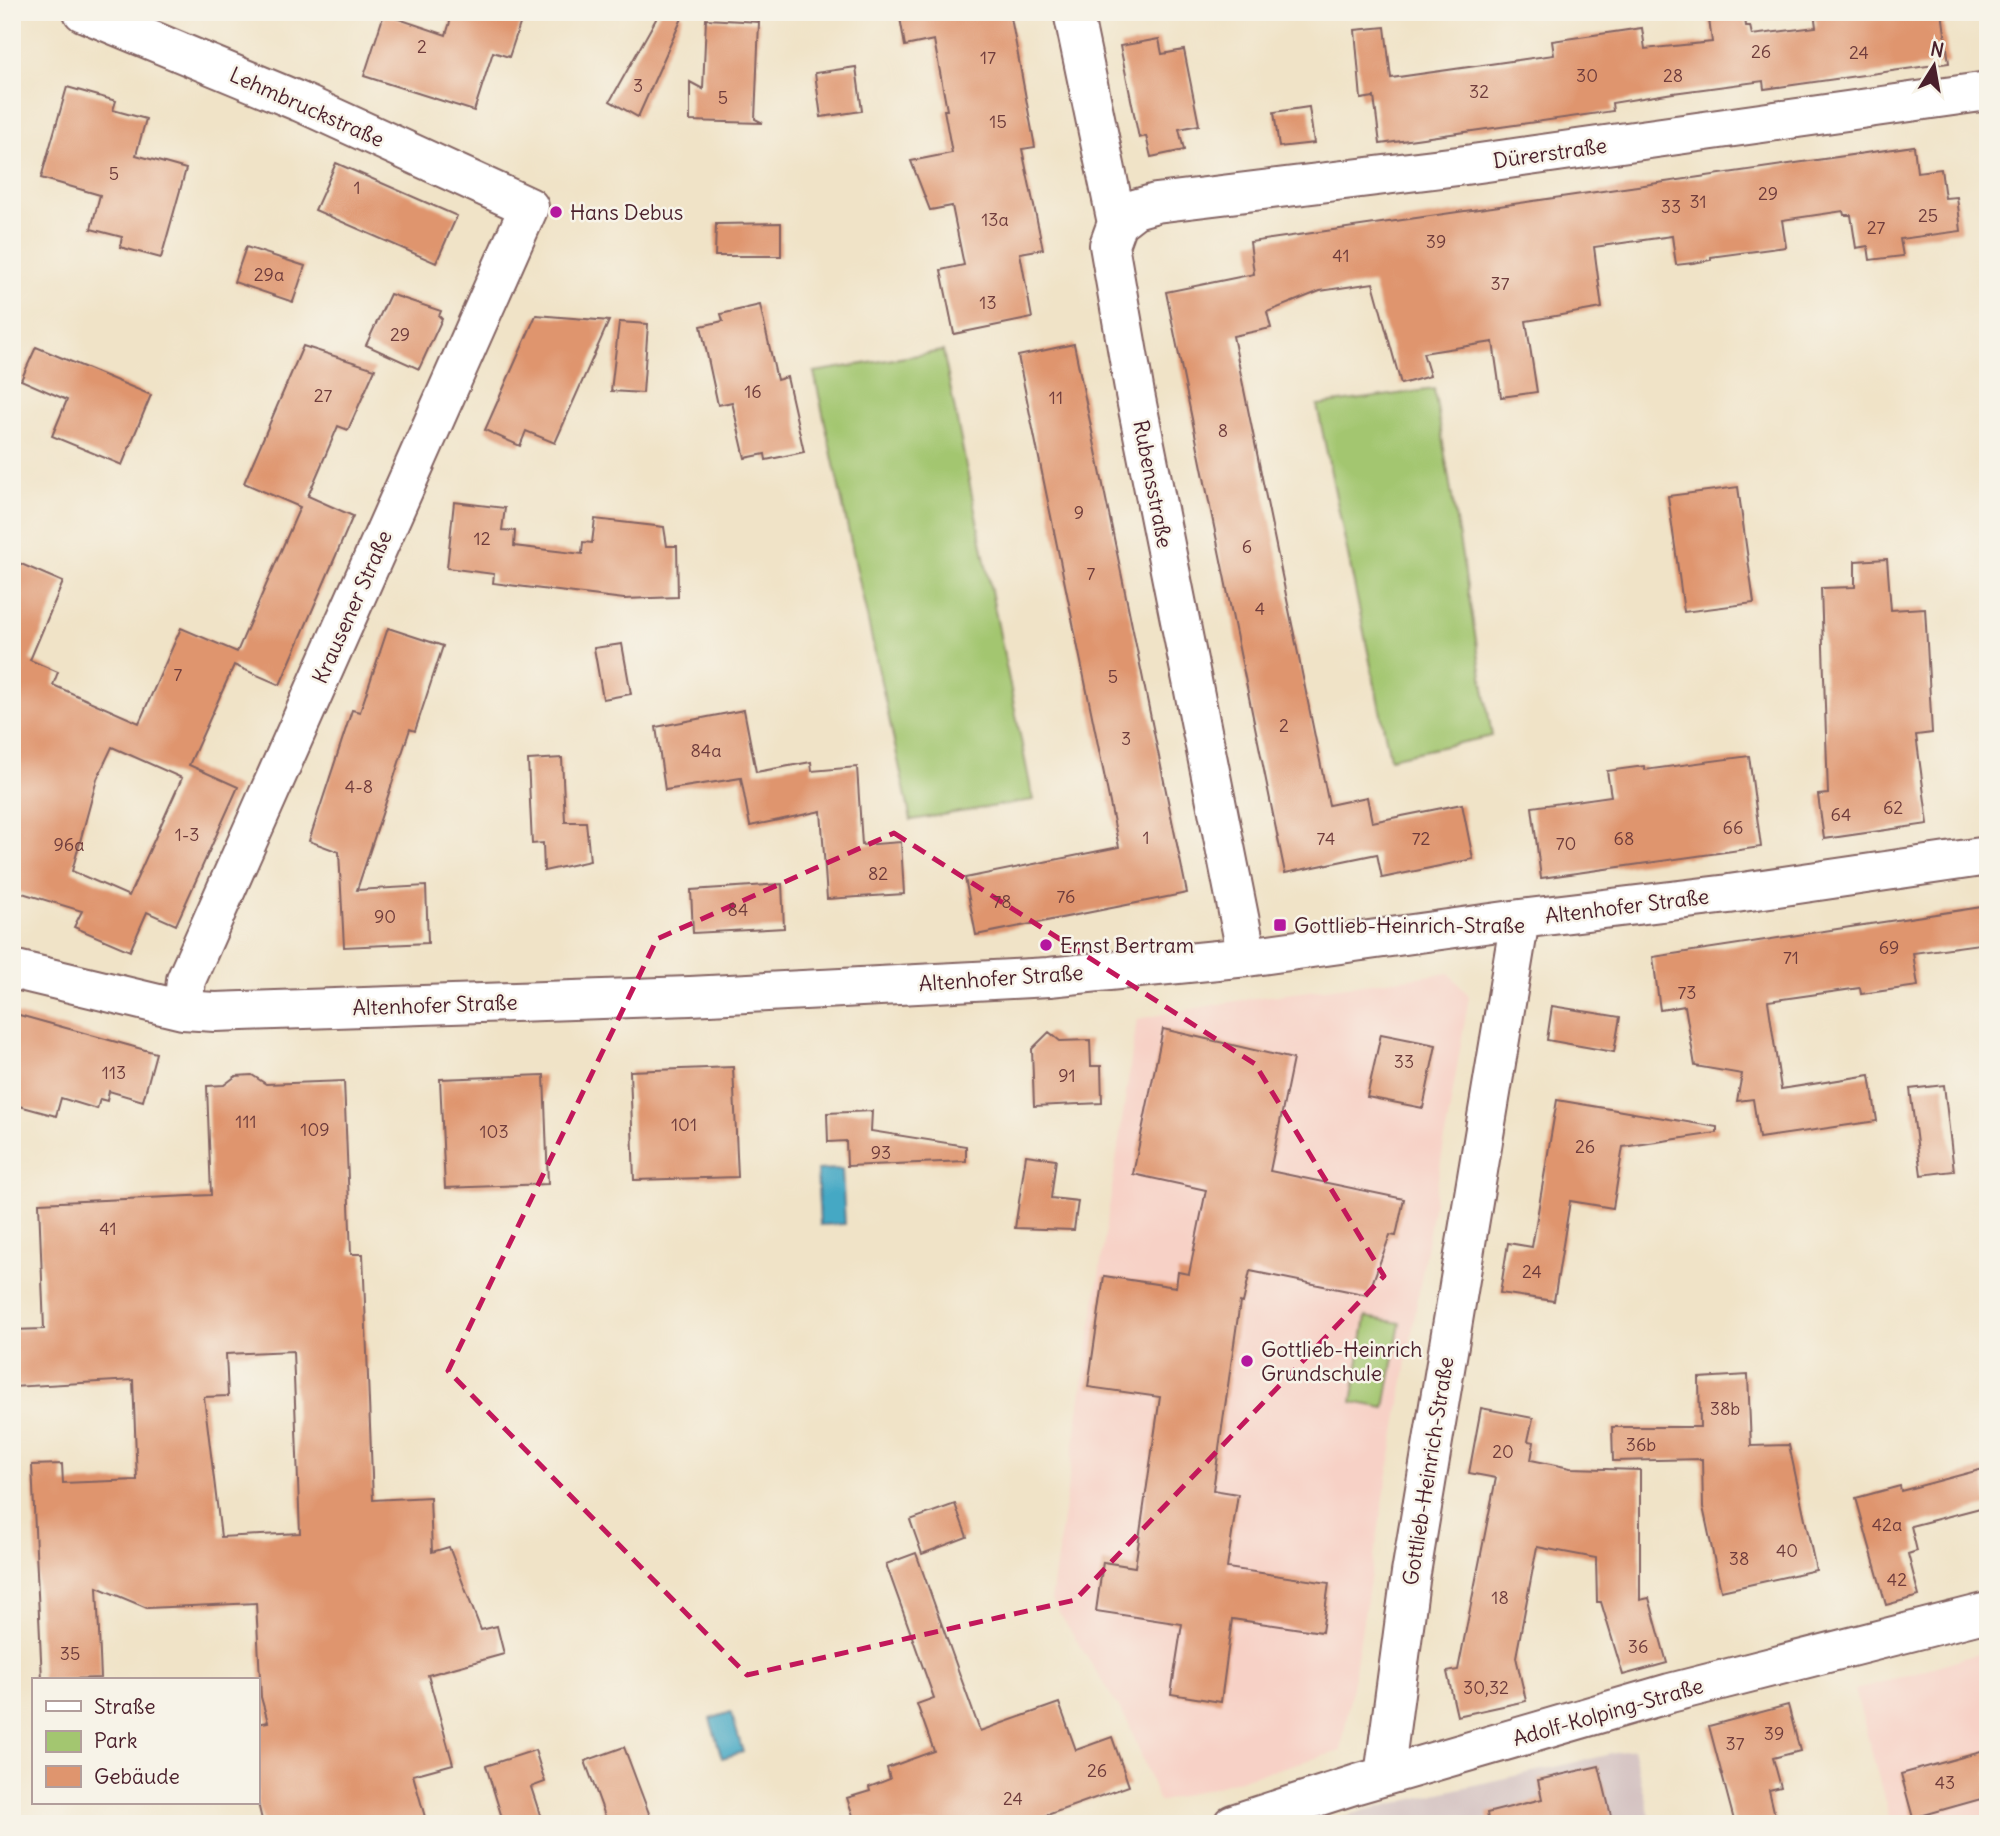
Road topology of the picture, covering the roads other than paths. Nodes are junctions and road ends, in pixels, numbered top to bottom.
1 (83, 12) edge
2 (1073, 12) edge
3 (1988, 91) edge
4 (529, 207) joint
5 (1117, 223) junction
6 (1988, 856) edge
7 (1520, 919) junction
8 (1247, 957) junction
9 (12, 969) edge
10 (183, 1010) junction
11 (1988, 1612) edge
12 (1384, 1776) junction
13 (1275, 1817) edge
14 (1233, 1824) edge

1 - 4 street, Lehmbruckstraße
2 - 5 street, Rubensstraße
3 - 5 street, Dürerstraße
4 - 10 street, Krausener Straße
5 - 8 street, Rubensstraße
6 - 7 street, Altenhofer Straße
7 - 8 street, Altenhofer Straße
7 - 12 street, Gottlieb-Heinrich-Straße
8 - 10 street, Altenhofer Straße
9 - 10 street, Altenhofer Straße
11 - 12 street, Adolf-Kolping-Straße
12 - 13 street, Adolf-Kolping-Straße
13 - 14 street, Adolf-Kolping-Straße

